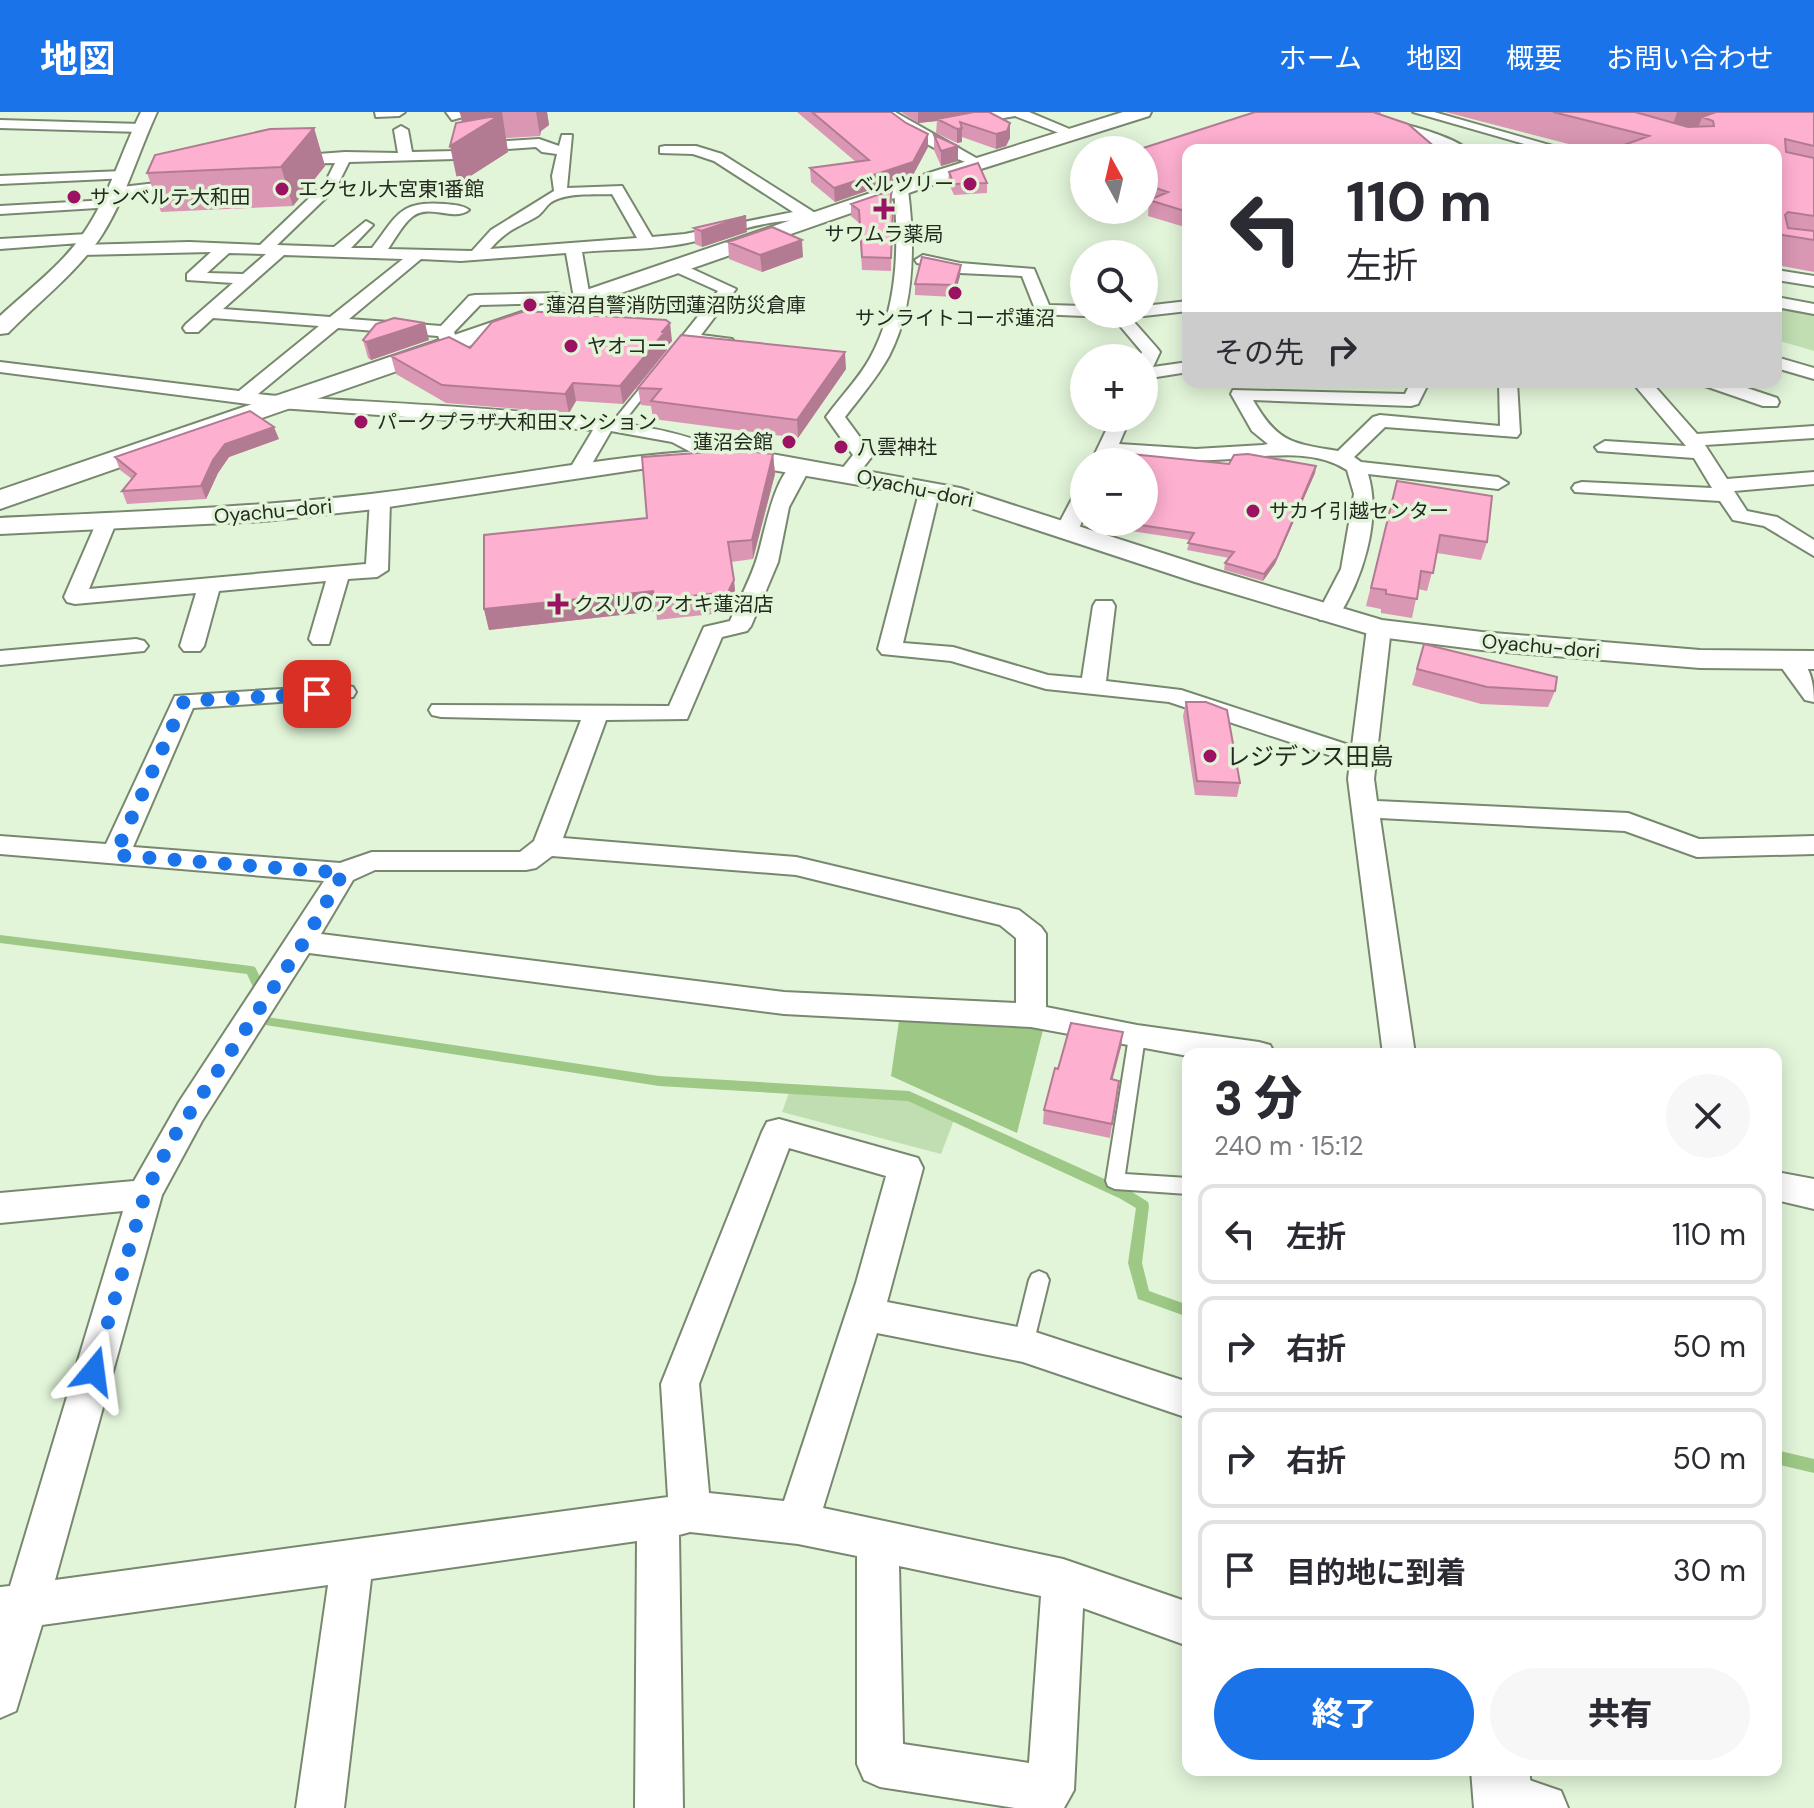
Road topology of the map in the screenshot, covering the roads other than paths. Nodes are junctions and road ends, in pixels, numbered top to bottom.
1 (399, 112) edge
2 (886, 112) edge
3 (1016, 112) edge
4 (1142, 112) edge
5 (1341, 112) edge
6 (1419, 112) edge
7 (380, 114) dead end
8 (145, 120) edge
9 (0, 124) edge
10 (401, 130) dead end
11 (913, 131) junction
12 (1072, 133) junction
13 (1450, 144) edge
14 (1538, 144) edge
15 (665, 150) dead end
16 (345, 156) junction
17 (406, 157) junction
18 (269, 162) edge
19 (978, 163) junction
20 (202, 179) edge
21 (0, 180) edge
22 (115, 190) junction
23 (901, 190) junction
24 (561, 193) junction
25 (0, 210) edge
26 (462, 210) dead end
27 (812, 217) junction
28 (366, 225) dead end
29 (647, 242) junction
30 (0, 244) edge
31 (85, 244) junction
32 (573, 247) junction
33 (225, 248) junction
34 (272, 249) junction
35 (338, 252) junction
36 (377, 253) junction
37 (418, 254) junction
38 (477, 254) junction
39 (901, 256) junction
40 (675, 266) junction
41 (1782, 276) edge
42 (248, 279) junction
43 (1814, 281) edge
44 (576, 300) junction
45 (1782, 303) edge
46 (1182, 307) edge
47 (1158, 309) edge
48 (1814, 309) edge
49 (1070, 311) edge
50 (209, 313) junction
51 (336, 323) junction
52 (0, 328) edge
53 (192, 328) dead end
54 (1130, 328) edge
55 (447, 337) junction
56 (676, 337) edge
57 (736, 344) edge
58 (1144, 344) edge
59 (676, 350) edge
60 (1782, 364) edge
61 (0, 367) edge
62 (1182, 368) edge
63 (658, 372) edge
64 (1158, 372) edge
65 (1814, 374) edge
66 (1417, 388) edge
67 (1508, 388) edge
68 (1646, 388) edge
69 (1729, 388) edge
70 (242, 398) junction
71 (280, 402) junction
72 (1770, 402) dead end
73 (609, 426) junction
74 (1814, 432) edge
75 (1696, 446) junction
76 (1605, 447) dead end
77 (1285, 448) junction
78 (1158, 454) edge
79 (715, 457) junction
80 (1349, 462) junction
81 (801, 466) junction
82 (579, 470) junction
83 (848, 474) junction
84 (1814, 478) edge
85 (1498, 483) dead end
86 (1582, 488) dead end
87 (930, 489) junction
88 (1724, 491) junction
89 (0, 500) edge
90 (380, 500) junction
91 (105, 523) junction
92 (1070, 523) edge
93 (0, 526) edge
94 (1066, 531) junction
95 (1814, 550) edge
96 (339, 573) junction
97 (209, 585) junction
98 (1104, 606) dead end
99 (1328, 615) junction
100 (1379, 628) junction
101 (321, 639) dead end
102 (136, 646) dead end
103 (192, 646) dead end
104 (0, 658) edge
105 (1801, 660) edge
106 (1093, 686) junction
107 (344, 692) dead end
108 (1814, 695) edge
109 (441, 710) dead end
110 (596, 714) junction
111 (1363, 758) junction
112 (1366, 809) junction
113 (0, 845) edge
114 (1814, 845) edge
115 (546, 846) junction
116 (115, 855) junction
117 (343, 873) junction
118 (304, 942) junction
119 (1031, 1015) junction
120 (1137, 1037) junction
121 (1216, 1048) edge
122 (1398, 1048) edge
123 (1182, 1186) edge
124 (1782, 1187) edge
125 (145, 1194) junction
126 (1814, 1194) edge
127 (0, 1208) edge
128 (1039, 1280) dead end
129 (863, 1314) junction
130 (1023, 1345) junction
131 (1182, 1398) edge
132 (674, 1515) junction
133 (798, 1523) junction
134 (878, 1540) junction
135 (352, 1561) junction
136 (1063, 1580) junction
137 (13, 1608) edge
138 (1182, 1622) edge
139 (0, 1695) edge
140 (320, 1808) edge
141 (659, 1808) edge

1 - 7 street
2 - 11 street
3 - 11 street
3 - 12 street
4 - 12 main road
5 - 13 street
6 - 14 street
8 - 9 street
8 - 22 street
10 - 17 street
11 - 19 street
12 - 19 main road
15 - 27 street
16 - 17 street
16 - 18 street
16 - 34 street
17 - 24 street
19 - 23 main road
20 - 22 street
21 - 22 street
22 - 25 street
22 - 31 street
23 - 27 main road
23 - 39 street
24 - 29 street
24 - 38 street
26 - 36 street
27 - 29 street
27 - 40 main road
28 - 35 street
29 - 32 street
30 - 31 street
31 - 33 street
31 - 52 street
32 - 38 street
32 - 44 street
33 - 34 street
33 - 42 street
34 - 35 street
34 - 42 street
35 - 36 street
36 - 37 street
37 - 38 street
37 - 51 street
39 - 49 street
39 - 83 street
40 - 44 main road
40 - 57 street
41 - 43 street
42 - 50 street
44 - 55 main road
45 - 48 street
46 - 47 street
50 - 51 street
50 - 53 street
51 - 55 street
51 - 70 street
54 - 58 street
55 - 71 main road
56 - 59 lane
60 - 65 street
61 - 70 street
62 - 64 street
63 - 73 lane
66 - 77 street
67 - 80 street
68 - 75 street
69 - 72 street
70 - 71 street
71 - 73 street
71 - 89 main road
73 - 79 street
73 - 82 street
74 - 75 street
75 - 76 street
75 - 88 street
77 - 78 street
77 - 80 street
79 - 81 street, Oyachu-dori
79 - 82 street, Oyachu-dori
80 - 85 street
80 - 99 street
81 - 83 street, Oyachu-dori
81 - 110 street
82 - 90 street, Oyachu-dori
83 - 87 street, Oyachu-dori
84 - 88 street
86 - 88 street
87 - 94 street, Oyachu-dori
87 - 106 street
88 - 95 street
90 - 91 street, Oyachu-dori
90 - 96 street
91 - 93 street, Oyachu-dori
91 - 97 street
92 - 94 street
94 - 99 street, Oyachu-dori
96 - 97 street
96 - 101 street
97 - 103 street
98 - 106 street
99 - 100 street, Oyachu-dori
100 - 105 street, Oyachu-dori
100 - 111 street
102 - 104 street
105 - 108 street
106 - 111 street
107 - 116 street
109 - 110 street
110 - 115 street
111 - 112 street
112 - 114 street
112 - 122 street
113 - 116 street
115 - 117 street
115 - 119 street
116 - 117 street
117 - 118 street
118 - 119 street
118 - 125 street
119 - 120 street
120 - 121 street
120 - 123 lane
124 - 126 street
125 - 127 street
125 - 137 street
128 - 130 lane
129 - 130 street
129 - 132 street
129 - 133 street
130 - 131 street
132 - 133 street
132 - 135 street
132 - 141 street
133 - 134 street
134 - 136 street
134 - 136 street
135 - 137 street
135 - 140 street
136 - 138 street
137 - 139 street

